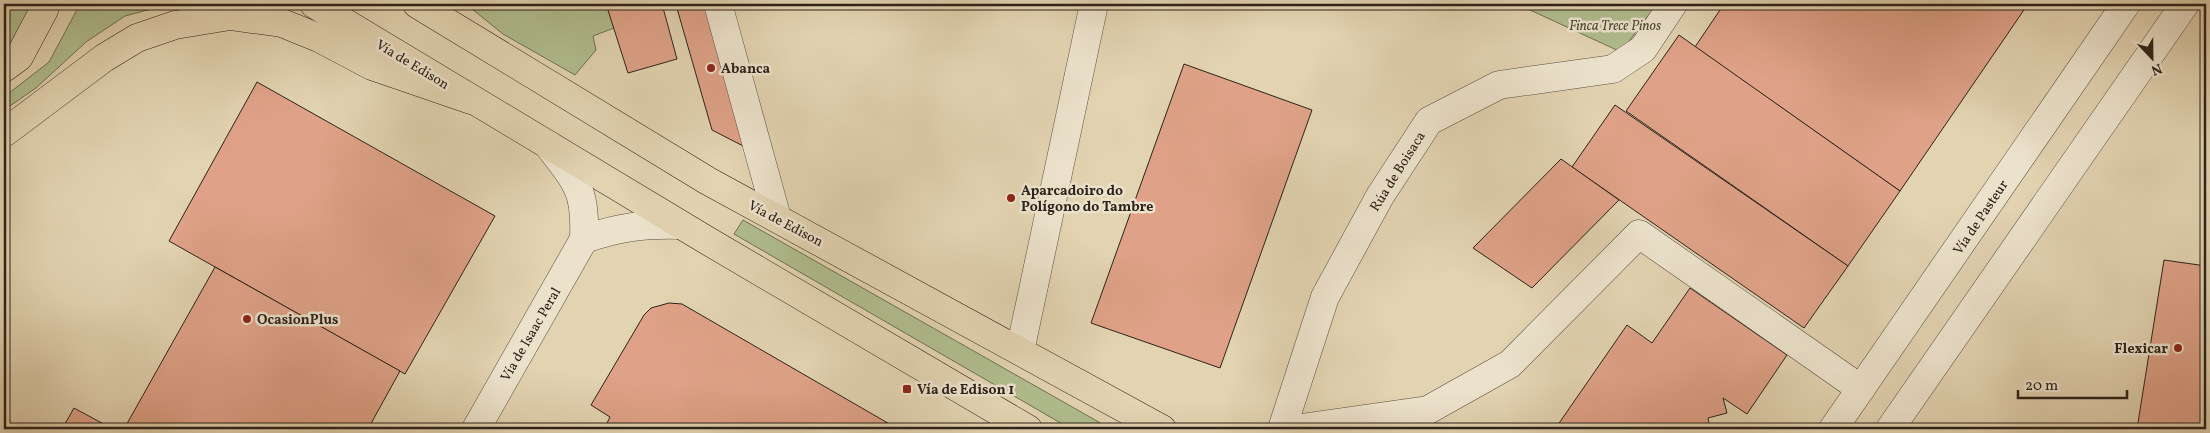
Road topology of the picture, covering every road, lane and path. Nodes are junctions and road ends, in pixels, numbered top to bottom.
1 (46, 4) edge
2 (314, 4) edge
3 (417, 4) edge
4 (718, 4) edge
5 (1094, 4) edge
6 (1673, 4) edge
7 (2126, 4) edge
8 (2185, 4) edge
9 (434, 11) edge
10 (4, 68) edge
11 (471, 100) junction
12 (4, 133) edge
13 (546, 141) junction
14 (777, 218) junction
15 (681, 225) junction
16 (584, 239) junction
17 (1020, 351) junction
18 (1861, 389) junction
19 (1894, 426) edge
20 (476, 429) edge
21 (1028, 429) edge
22 (1162, 429) edge
23 (1282, 429) edge
24 (1294, 429) edge
25 (1833, 429) edge

1 - 10 main road
2 - 11 main road, Vía de Edison
3 - 9 main road, Vía de Edison
4 - 14 street
5 - 17 street
6 - 23 street, Rúa de Boisaca
7 - 18 street, Vía de Pasteur
8 - 19 street
9 - 14 main road, Vía de Edison
11 - 12 main road
11 - 13 main road, Vía de Edison
13 - 15 main road, Vía de Edison
13 - 16 street, Vía de Isaac Peral
14 - 17 main road, Vía de Edison
15 - 16 street
15 - 21 main road, Vía de Edison
16 - 20 street, Vía de Isaac Peral
17 - 22 main road, Vía de Edison
18 - 24 street
18 - 25 street, Vía de Pasteur

